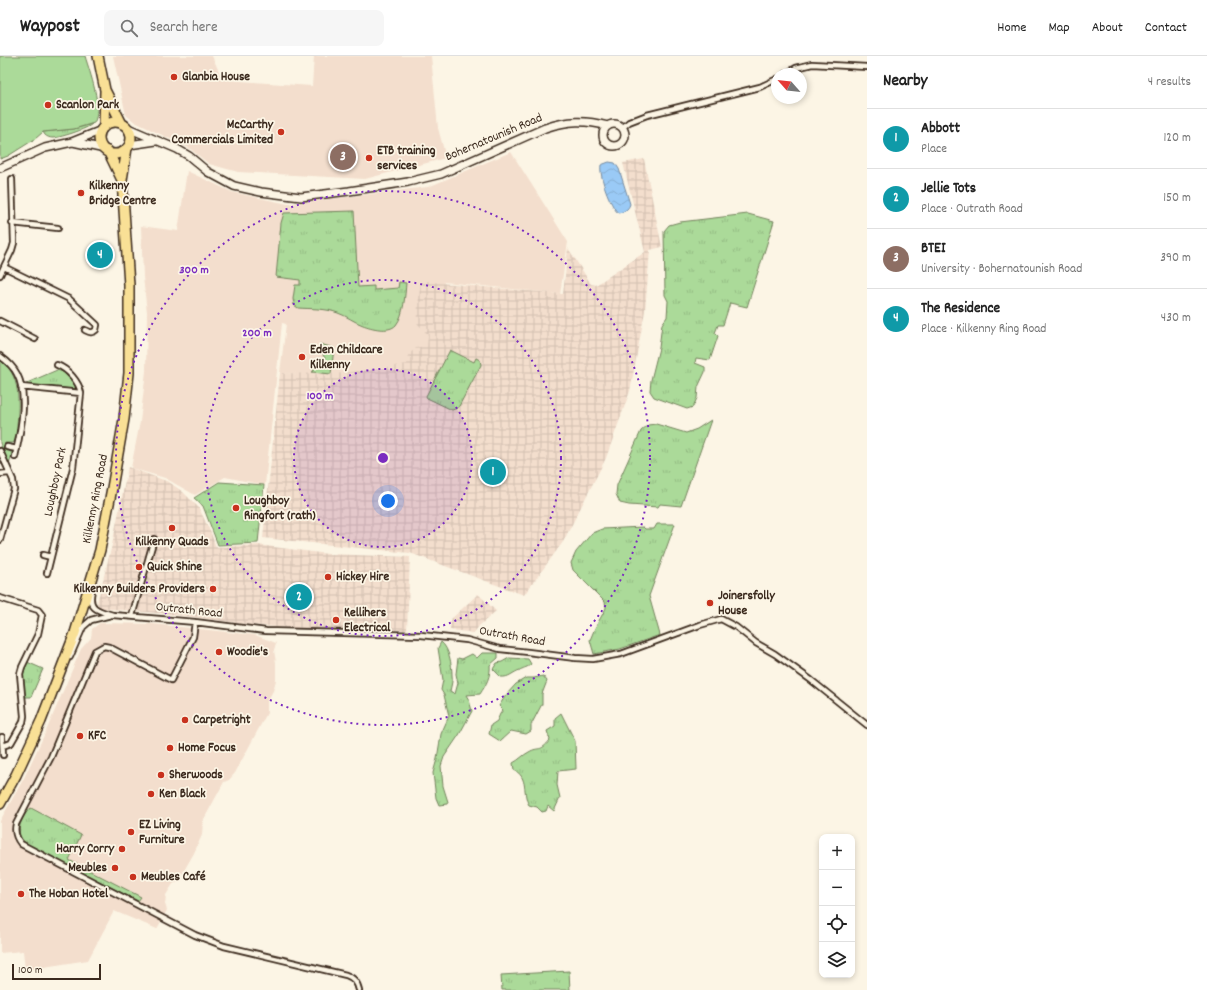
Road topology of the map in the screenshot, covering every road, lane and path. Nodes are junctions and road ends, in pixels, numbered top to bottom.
1 (98, 56) edge
2 (867, 67) edge
3 (796, 68) edge
4 (771, 82) edge
5 (105, 90) junction
6 (125, 126) junction
7 (622, 128) junction
8 (103, 129) junction
9 (606, 129) junction
10 (156, 141) junction
11 (72, 142) junction
12 (128, 146) junction
13 (106, 150) junction
14 (0, 168) edge
15 (12, 179) dead end
16 (122, 180) junction
17 (12, 223) junction
18 (58, 228) dead end
19 (4, 267) junction
20 (0, 275) edge
21 (0, 321) edge
22 (85, 330) dead end
23 (35, 339) dead end
24 (0, 356) edge
25 (57, 365) dead end
26 (21, 387) junction
27 (82, 393) junction
28 (7, 447) dead end
29 (17, 449) junction
30 (0, 451) edge
31 (15, 457) dead end
32 (9, 473) junction
33 (0, 474) edge
34 (2, 526) edge
35 (154, 539) dead end
36 (0, 540) edge
37 (100, 550) junction
38 (43, 555) dead end
39 (51, 557) junction
40 (47, 573) dead end
41 (0, 598) edge
42 (113, 615) junction
43 (132, 616) junction
44 (195, 622) junction
45 (58, 679) junction
46 (867, 725) edge
47 (2, 736) dead end
48 (3, 746) junction
49 (3, 755) dead end
50 (0, 804) edge
51 (359, 990) edge

1 - 5 highway
2 - 3 street
4 - 7 street
5 - 6 highway
5 - 8 highway
6 - 8 highway
6 - 10 street, Bohernatounish Road
6 - 12 highway
7 - 9 street
7 - 9 street, Bohernatounish Road
8 - 11 street
8 - 13 highway
9 - 10 street, Bohernatounish Road
10 - 12 street, Bohernatounish Road
11 - 13 street
11 - 14 street
12 - 13 highway
12 - 16 highway, Kilkenny Ring Road
13 - 16 highway, Kilkenny Ring Road
15 - 17 street
16 - 37 highway, Kilkenny Ring Road
17 - 18 street
17 - 19 street
19 - 20 street
19 - 22 street
21 - 23 street
24 - 26 street
25 - 27 street
26 - 27 street
26 - 29 street
27 - 39 street, Loughboy Park
28 - 29 street
29 - 31 street
30 - 32 street
32 - 33 street
32 - 34 street
34 - 36 street
35 - 43 street
37 - 42 street, Outrath Road
37 - 45 highway, Kilkenny Ring Road
38 - 39 street
39 - 40 street, Loughboy Park
41 - 48 street
42 - 43 street, Outrath Road
42 - 45 street, Outrath Road
43 - 44 street, Outrath Road
44 - 46 street, Outrath Road
44 - 51 street
45 - 50 highway, Kilkenny Ring Road
47 - 48 street
48 - 49 street

